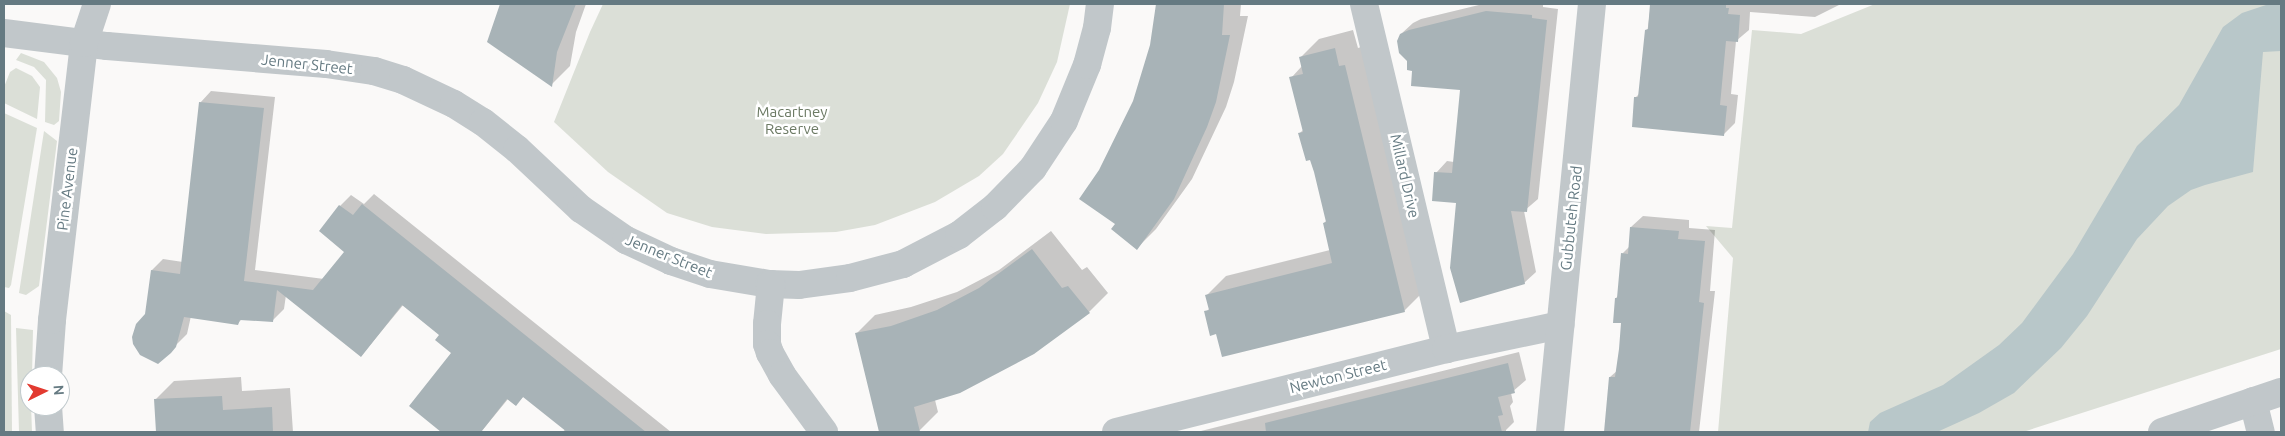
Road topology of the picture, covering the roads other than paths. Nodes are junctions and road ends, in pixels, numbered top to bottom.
1 (97, 4) edge
2 (1100, 4) edge
3 (1364, 4) edge
4 (1592, 4) edge
5 (4, 33) edge
6 (84, 43) junction
7 (771, 284) junction
8 (1561, 325) junction
9 (1446, 349) junction
10 (49, 366) edge
11 (2281, 392) edge
12 (2253, 401) junction
13 (49, 416) edge
14 (50, 432) edge
15 (824, 432) edge
16 (1116, 432) edge
17 (1550, 432) edge
18 (2162, 432) edge
19 (2261, 432) edge

1 - 6 street, Pine Avenue
2 - 7 street, Jenner Street
3 - 9 street, Millard Drive
4 - 8 street, Gubbuteh Road
5 - 6 street, Jenner Street
6 - 7 street, Jenner Street
6 - 10 street, Pine Avenue
7 - 15 street
8 - 9 street, Newton Street
8 - 17 street, Gubbuteh Road
9 - 16 street, Newton Street
11 - 12 street
12 - 18 street
12 - 19 street
13 - 14 street

